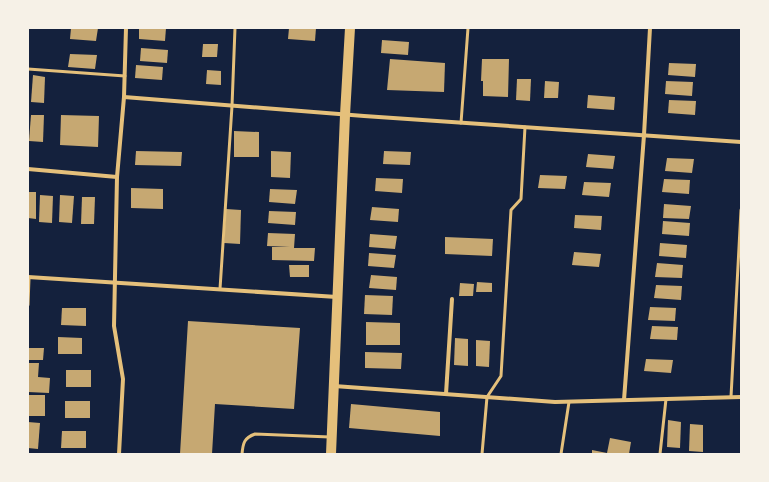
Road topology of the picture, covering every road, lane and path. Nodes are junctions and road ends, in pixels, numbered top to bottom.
1 (126, 28) edge
2 (235, 28) edge
3 (350, 28) edge
4 (468, 28) edge
5 (650, 28) edge
6 (28, 69) edge
7 (125, 76) junction
8 (124, 97) junction
9 (232, 106) junction
10 (345, 115) junction
11 (461, 123) junction
12 (525, 127) junction
13 (644, 135) junction
14 (741, 142) edge
15 (28, 170) edge
16 (117, 177) junction
17 (741, 210) edge
18 (29, 278) edge
19 (115, 283) junction
20 (220, 289) junction
21 (338, 297) junction
22 (452, 299) dead end
23 (28, 306) edge
24 (334, 386) junction
25 (446, 394) junction
26 (487, 397) junction
27 (731, 397) junction
28 (741, 397) edge
29 (666, 399) junction
30 (624, 400) junction
31 (569, 402) junction
32 (332, 438) junction
33 (119, 454) edge
34 (242, 454) edge
35 (331, 454) edge
36 (482, 454) edge
37 (561, 454) edge
38 (660, 454) edge

1 - 7 street
2 - 9 lane
3 - 10 main road
4 - 11 lane
5 - 13 street
6 - 7 lane
7 - 8 street
8 - 9 street
8 - 16 street
9 - 10 street
9 - 20 lane
10 - 11 street
10 - 21 main road
11 - 12 street
12 - 13 street
12 - 26 lane
13 - 14 street
13 - 30 street
15 - 16 street
16 - 19 street
17 - 27 lane
18 - 19 street
18 - 23 lane
19 - 20 street
19 - 33 street
20 - 21 street
21 - 24 main road
22 - 25 street
24 - 25 street
24 - 32 main road
25 - 26 street
26 - 31 street
26 - 36 lane
27 - 28 street
27 - 29 street
29 - 30 street
29 - 38 lane
30 - 31 street
31 - 37 lane
32 - 34 lane
32 - 35 main road

